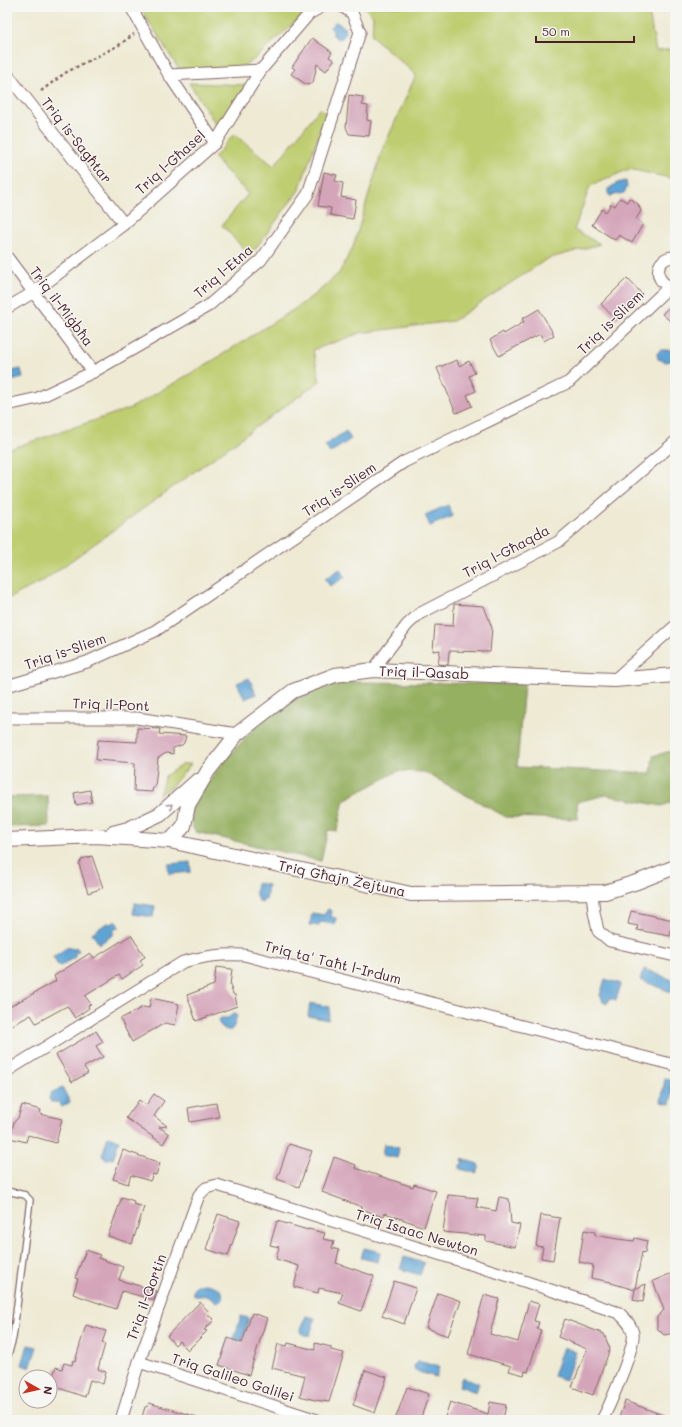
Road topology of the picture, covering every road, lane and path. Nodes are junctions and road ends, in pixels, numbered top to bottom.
1 (131, 7) edge
2 (321, 7) edge
3 (348, 10) edge
4 (143, 28) junction
5 (261, 70) junction
6 (7, 74) edge
7 (169, 75) junction
8 (41, 91) dead end
9 (215, 143) junction
10 (124, 224) junction
11 (7, 257) edge
12 (675, 257) edge
13 (672, 287) edge
14 (34, 292) junction
15 (7, 308) edge
16 (93, 372) junction
17 (7, 405) edge
18 (675, 442) edge
19 (675, 626) edge
20 (373, 670) junction
21 (675, 675) edge
22 (614, 680) junction
23 (7, 686) edge
24 (7, 718) edge
25 (237, 734) junction
26 (208, 771) junction
27 (147, 820) junction
28 (96, 836) junction
29 (155, 839) junction
30 (7, 840) edge
31 (170, 841) junction
32 (675, 867) edge
33 (592, 893) junction
34 (675, 956) edge
35 (675, 1065) edge
36 (7, 1071) edge
37 (206, 1188) joint
38 (7, 1191) edge
39 (7, 1359) edge
40 (139, 1362) junction
41 (120, 1420) edge
42 (317, 1420) edge
43 (602, 1420) edge

1 - 4 street
2 - 5 street, Triq l-Għasel
3 - 16 street, Triq l-Etna
4 - 7 street
4 - 8 path
5 - 7 street
5 - 9 street, Triq l-Għasel
6 - 10 street, Triq is-Sagħtar
7 - 9 street
9 - 10 street, Triq l-Għasel
10 - 14 street, Triq l-Għasel
11 - 14 street, Triq il-Miġbħa
12 - 13 street
13 - 23 street, Triq is-Sliem
14 - 15 street, Triq l-Għasel
14 - 16 street, Triq il-Miġbħa
16 - 17 street, Triq l-Etna
18 - 20 street, Triq l-Għaqda
19 - 22 street
20 - 22 street, Triq il-Qasab
20 - 25 street, Triq il-Qasab
21 - 22 street, Triq il-Qasab
24 - 25 street, Triq il-Pont
25 - 26 street, Triq il-Qasab
27 -> 26 street, Triq il-Qasab
26 - 31 street, Triq il-Qasab
27 - 28 street, Triq il-Qasab
27 - 29 street
28 - 29 street, Triq Għajn Żejtuna
28 - 30 street, Triq Għajn Żejtuna
29 - 31 street, Triq Għajn Żejtuna
31 - 33 street, Triq Għajn Żejtuna
32 - 33 street, Triq Għajn Żejtuna
33 - 34 street
35 - 36 street, Triq ta' Taħt l-Irdum
37 - 40 street, Triq il-Qortin
37 - 43 street, Triq Isaac Newton
38 - 39 lane
40 - 41 street, Triq il-Qortin
40 - 42 street, Triq Galileo Galilei

